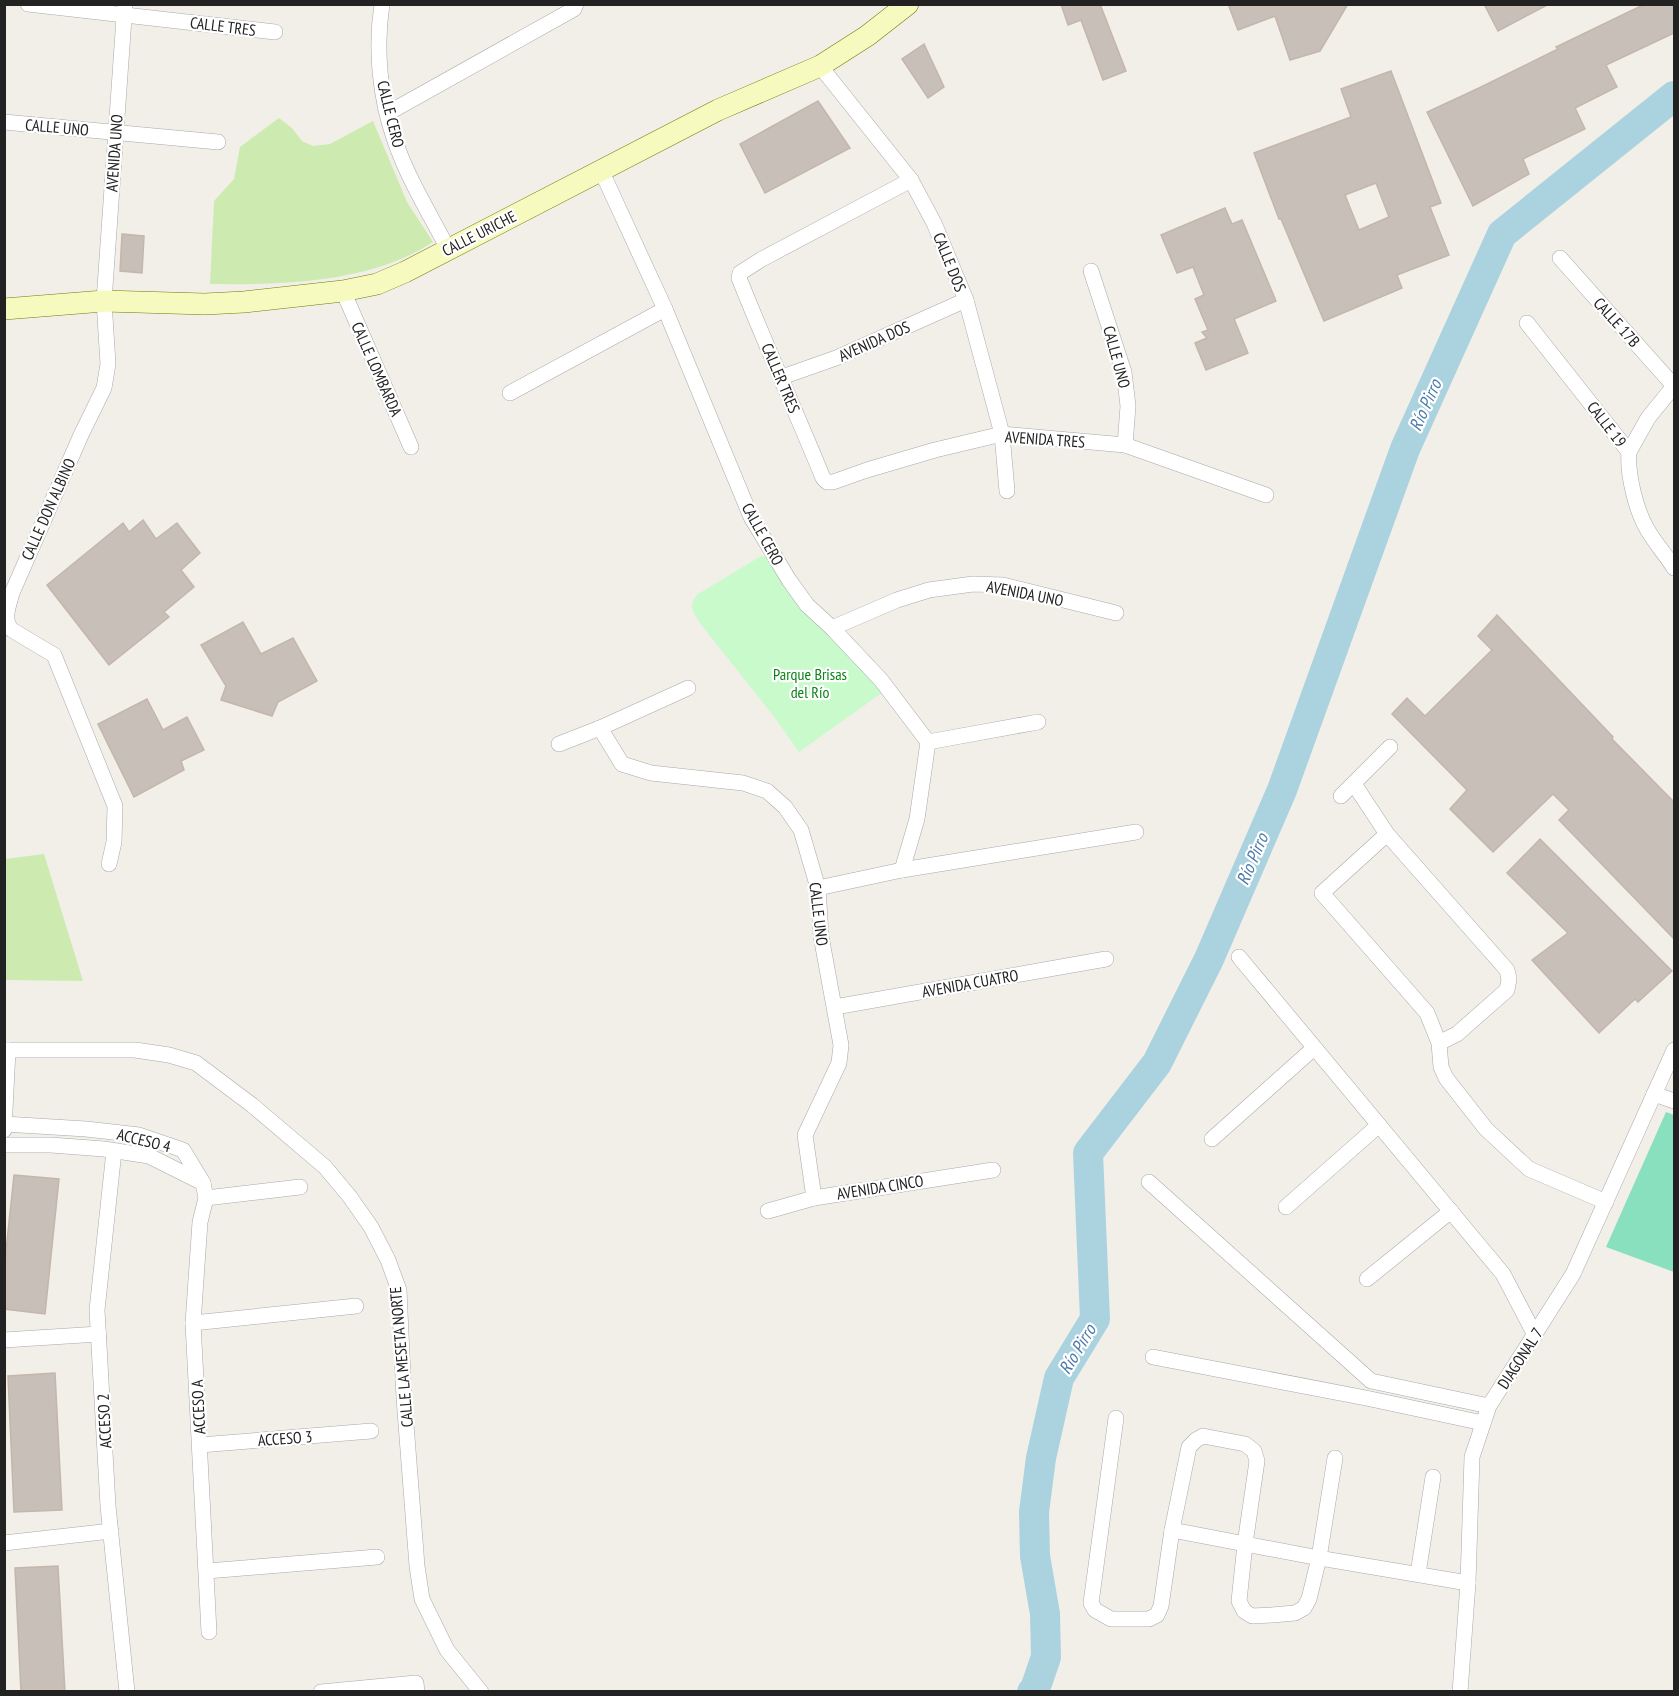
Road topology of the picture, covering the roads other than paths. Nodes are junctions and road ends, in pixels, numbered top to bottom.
1 (28, 4) edge
2 (382, 4) edge
3 (576, 4) edge
4 (908, 4) edge
5 (125, 9) edge
6 (275, 32) dead end
7 (820, 66) junction
8 (388, 114) junction
9 (4, 122) edge
10 (115, 132) junction
11 (218, 142) dead end
12 (601, 170) junction
13 (911, 180) junction
14 (448, 249) junction
15 (1560, 258) dead end
16 (1091, 272) dead end
17 (343, 291) junction
18 (966, 300) junction
19 (104, 301) junction
20 (4, 309) edge
21 (665, 309) junction
22 (1527, 323) dead end
23 (782, 378) junction
24 (1674, 386) edge
25 (510, 393) dead end
26 (1002, 434) junction
27 (1125, 445) junction
28 (411, 447) dead end
29 (1629, 452) junction
30 (823, 478) joint
31 (1007, 491) dead end
32 (1266, 495) dead end
33 (1674, 568) edge
34 (1116, 613) dead end
35 (832, 628) junction
36 (688, 688) dead end
37 (1038, 722) dead end
38 (600, 728) junction
39 (928, 742) junction
40 (560, 744) dead end
41 (1390, 747) dead end
42 (1354, 784) junction
43 (1341, 796) dead end
44 (1136, 832) dead end
45 (1387, 834) junction
46 (109, 864) dead end
47 (902, 870) junction
48 (818, 888) junction
49 (1239, 957) dead end
50 (1106, 959) dead end
51 (835, 1007) junction
52 (1439, 1043) junction
53 (1314, 1047) junction
54 (7, 1050) edge
55 (1674, 1050) edge
56 (1654, 1094) junction
57 (1674, 1101) edge
58 (5, 1124) edge
59 (1379, 1125) junction
60 (4, 1130) edge
61 (1212, 1139) dead end
62 (4, 1145) edge
63 (114, 1151) junction
64 (993, 1170) dead end
65 (1149, 1182) dead end
66 (203, 1183) junction
67 (300, 1187) dead end
68 (206, 1198) junction
69 (814, 1198) junction
70 (1606, 1202) junction
71 (1286, 1207) dead end
72 (768, 1211) dead end
73 (1451, 1211) junction
74 (1367, 1279) dead end
75 (356, 1306) dead end
76 (193, 1323) junction
77 (99, 1334) junction
78 (1535, 1335) junction
79 (4, 1340) edge
80 (1153, 1357) dead end
81 (1371, 1381) junction
82 (1366, 1398) junction
83 (1489, 1406) junction
84 (1116, 1418) dead end
85 (1483, 1423) junction
86 (371, 1431) dead end
87 (200, 1445) junction
88 (1335, 1458) dead end
89 (1433, 1478) dead end
90 (1172, 1530) junction
91 (111, 1532) junction
92 (4, 1543) edge
93 (1245, 1544) junction
94 (377, 1557) dead end
95 (1319, 1558) junction
96 (207, 1571) junction
97 (1418, 1574) junction
98 (1468, 1583) junction
99 (208, 1632) dead end
100 (127, 1692) edge
101 (321, 1692) edge
102 (417, 1692) edge
103 (481, 1692) edge
104 (1460, 1692) edge

1 - 5 street, CALLE TRES
2 - 8 street, CALLE CERO
3 - 8 street
4 - 7 main road, CALLE URICHE
5 - 6 street, CALLE TRES
5 - 10 street, AVENIDA UNO
7 - 12 main road, CALLE URICHE
7 - 13 street, CALLE DOS
8 - 14 street, CALLE CERO
9 - 10 street, CALLE UNO
10 - 11 street, CALLE UNO
10 - 19 street, AVENIDA UNO
12 - 14 main road, CALLE URICHE
12 - 21 street, CALLE CERO
13 - 18 street, CALLE DOS
13 - 23 street, CALLER TRES
14 - 17 main road, CALLE URICHE
15 - 24 street, CALLE 17B
16 - 27 street, CALLE UNO
17 - 19 main road, CALLE URICHE
17 - 28 street, CALLE LOMBARDA
18 - 23 street, AVENIDA DOS
18 - 26 street, CALLE DOS
19 - 20 main road, CALLE URICHE
19 - 46 street, CALLE DON ALBINO
21 - 25 street
21 - 35 street, CALLE CERO
22 - 29 street, CALLE 19
23 - 30 street, CALLER TRES
24 - 29 street
26 - 27 street, AVENIDA TRES
26 - 30 street, AVENIDA TRES
26 - 31 street, CALLE DOS
27 - 32 street, AVENIDA TRES
29 - 33 street, CALLE 19
34 - 35 street, AVENIDA UNO
35 - 39 street, CALLE CERO
36 - 38 street
37 - 39 street
38 - 40 street
38 - 48 street, CALLE UNO
39 - 47 street
41 - 42 street
42 - 43 street
42 - 45 street
44 - 47 street
45 - 52 street
45 - 52 street
47 - 48 street
48 - 51 street, CALLE UNO
49 - 53 street
50 - 51 street, AVENIDA CUATRO
51 - 69 street, CALLE UNO
52 - 70 street
53 - 59 street
53 - 61 street
54 - 58 street
54 - 103 street, CALLE LA MESETA NORTE
55 - 56 street, DIAGONAL 7
56 - 57 street
56 - 70 street, DIAGONAL 7
58 - 60 street
58 - 66 street, ACCESO 4
59 - 71 street
59 - 73 street
62 - 63 street, ACCESO 4
63 - 66 street, ACCESO 4
63 - 77 street, ACCESO 2
64 - 69 street, AVENIDA CINCO
65 - 81 street
66 - 68 street, ACCESO A
67 - 68 street
68 - 76 street, ACCESO A
69 - 72 street, AVENIDA CINCO
70 - 78 street, DIAGONAL 7
73 - 74 street
73 - 78 street
75 - 76 street
76 - 87 street, ACCESO A
77 - 79 street
77 - 91 street, ACCESO 2
78 - 83 street, DIAGONAL 7
80 - 82 street
81 - 82 street
81 - 83 street
82 - 85 street
83 - 85 street, DIAGONAL 7
84 - 90 street
85 - 98 street, DIAGONAL 7
86 - 87 street, ACCESO 3
87 - 96 street, ACCESO A
88 - 95 street
89 - 97 street
90 - 93 street
90 - 93 street
91 - 92 street
91 - 100 street, ACCESO 2
93 - 95 street
93 - 95 street
94 - 96 street
95 - 97 street
96 - 99 street, ACCESO A
97 - 98 street
98 - 104 street, DIAGONAL 7
101 - 102 street

